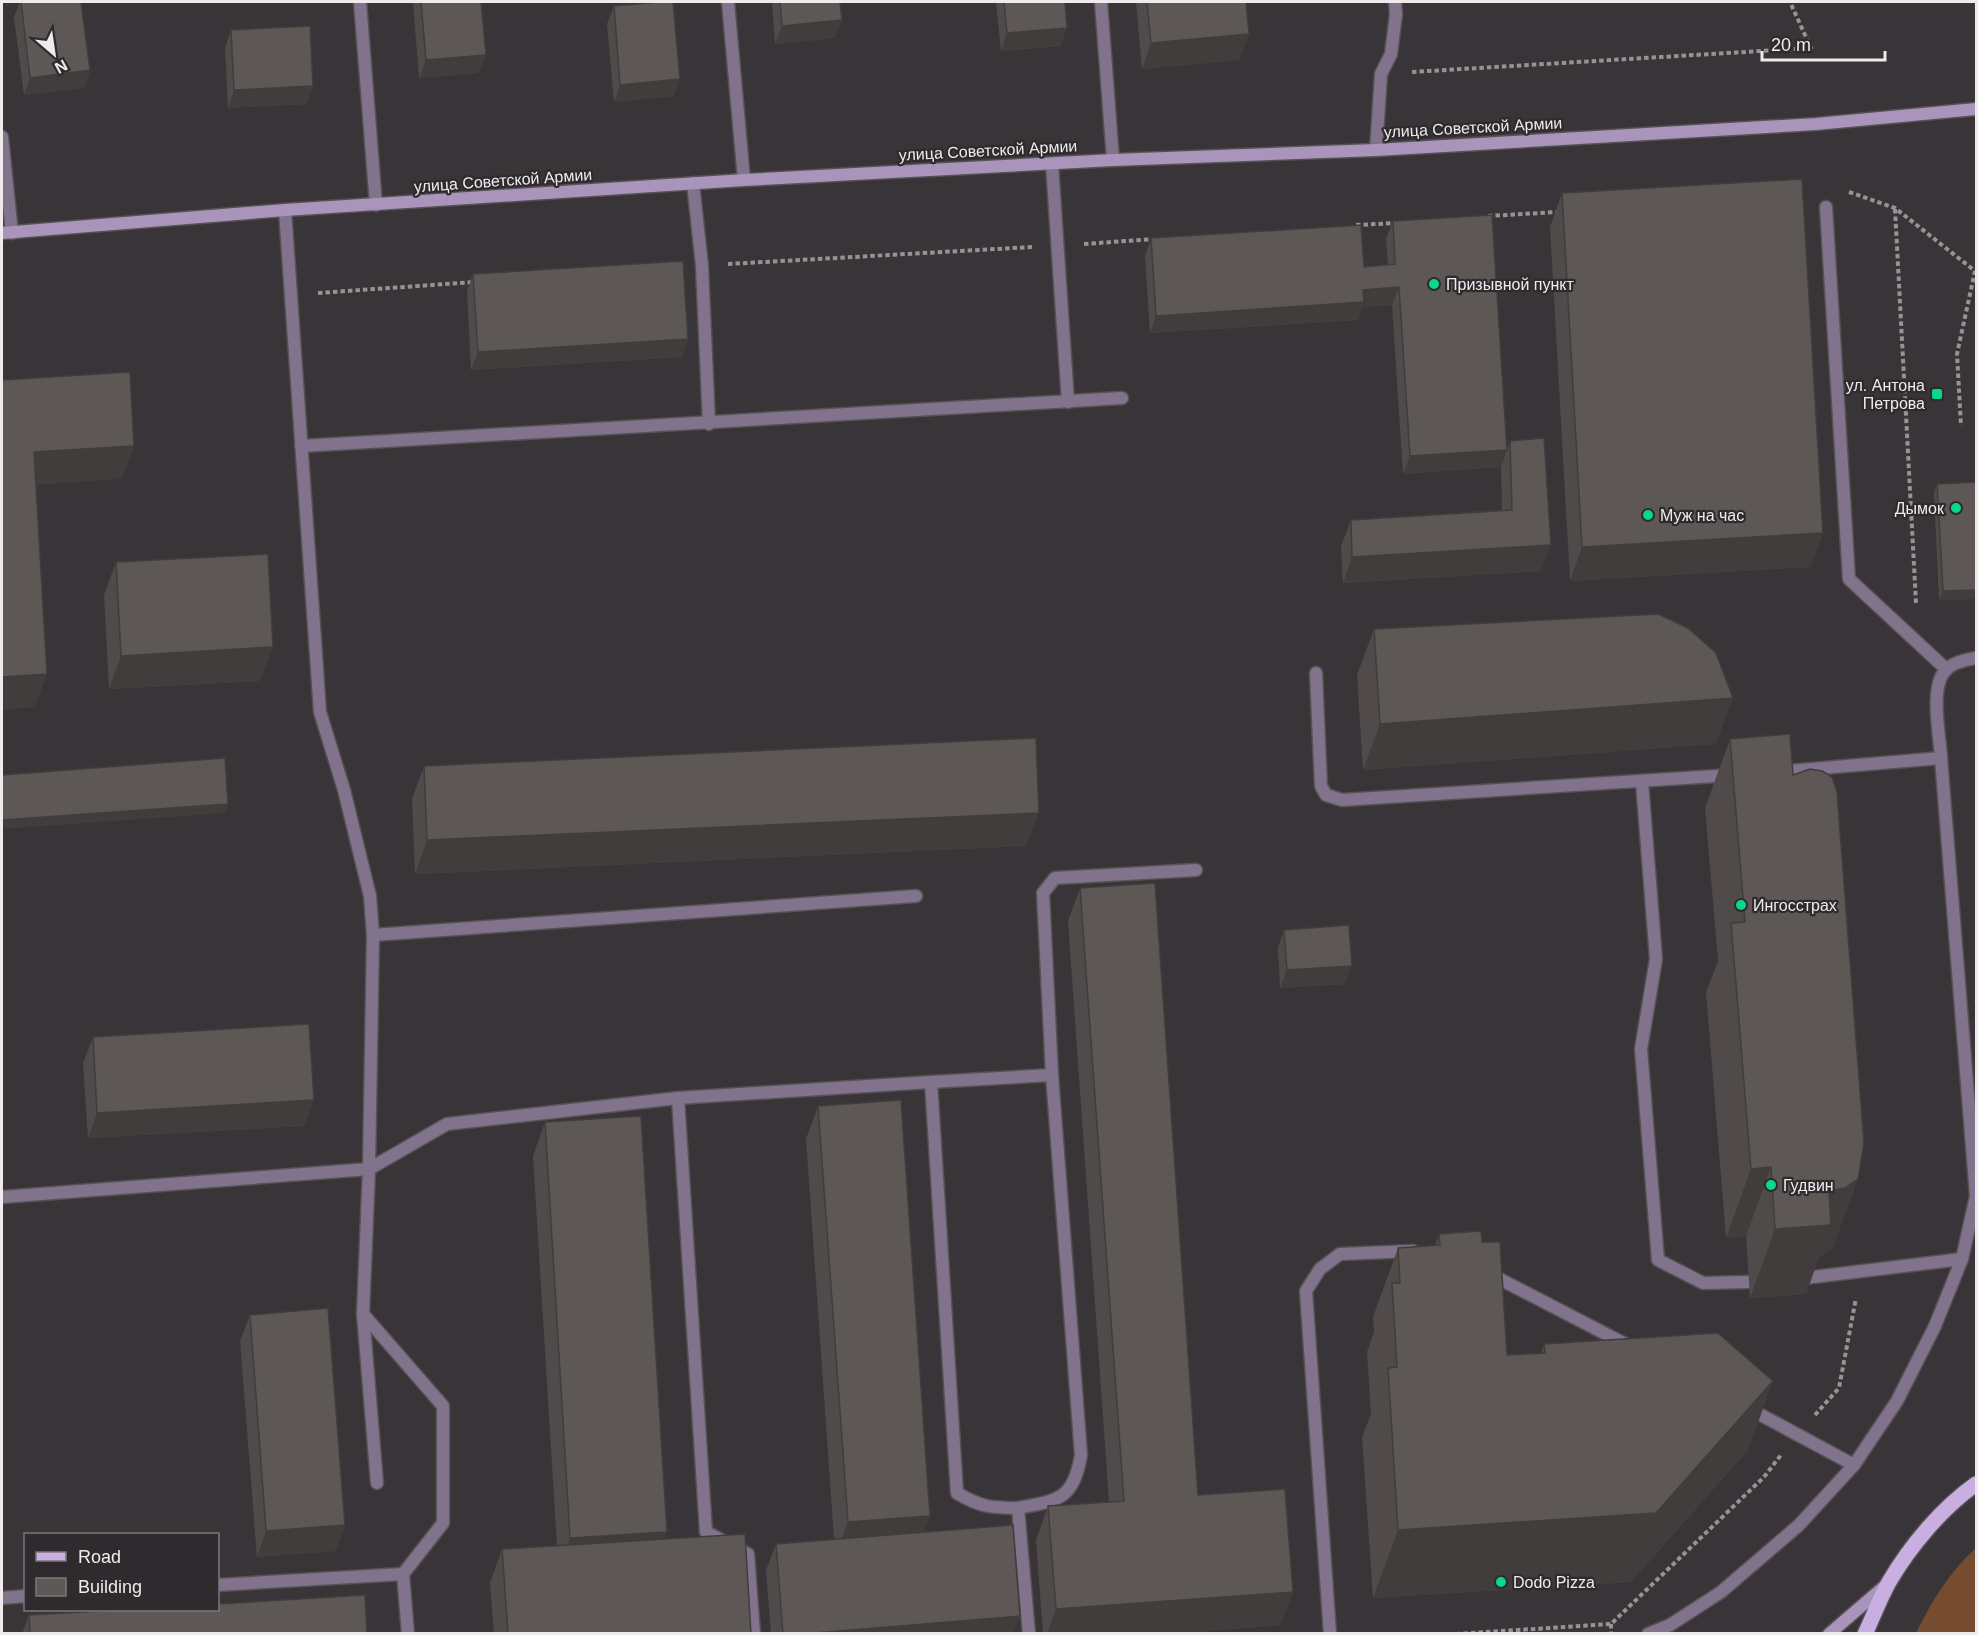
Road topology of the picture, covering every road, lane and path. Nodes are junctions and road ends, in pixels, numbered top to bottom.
1 (360, 2) edge
2 (728, 2) edge
3 (1101, 2) edge
4 (1395, 2) edge
5 (1790, 2) edge
6 (1381, 74) junction
7 (1977, 110) edge
8 (2, 137) edge
9 (1376, 150) junction
10 (1113, 160) junction
11 (1052, 164) junction
12 (744, 180) junction
13 (693, 183) junction
14 (1842, 190) dead end
15 (376, 206) junction
16 (1826, 207) dead end
17 (1895, 208) junction
18 (285, 210) junction
19 (1569, 211) edge
20 (1486, 217) edge
21 (1402, 222) edge
22 (1355, 225) edge
23 (7, 233) edge
24 (1164, 238) edge
25 (1057, 245) junction
26 (1122, 398) dead end
27 (1068, 402) junction
28 (709, 424) junction
29 (1961, 426) dead end
30 (301, 446) junction
31 (1919, 645) junction
32 (1977, 658) edge
33 (1946, 669) junction
34 (1316, 673) dead end
35 (1941, 758) junction
36 (1642, 782) junction
37 (1196, 870) dead end
38 (916, 896) dead end
39 (373, 935) junction
40 (1052, 1074) junction
41 (931, 1082) junction
42 (678, 1098) junction
43 (369, 1169) junction
44 (2, 1197) edge
45 (1423, 1251) edge
46 (1962, 1259) junction
47 (1476, 1266) edge
48 (1861, 1271) junction
49 (1805, 1278) edge
50 (1749, 1281) dead end
51 (363, 1314) junction
52 (1635, 1349) edge
53 (1741, 1405) edge
54 (1798, 1434) junction
55 (1854, 1465) junction
56 (377, 1483) dead end
57 (1977, 1484) edge
58 (1018, 1508) junction
59 (403, 1574) junction
60 (1889, 1582) junction
61 (219, 1585) edge
62 (24, 1596) edge
63 (2, 1598) edge
64 (1611, 1624) junction
65 (408, 1634) edge
66 (754, 1634) edge
67 (1029, 1634) edge
68 (1330, 1634) edge
69 (1456, 1634) edge
70 (1611, 1634) edge
71 (1648, 1634) edge
72 (1829, 1634) edge
73 (1865, 1634) edge

1 - 15 street
2 - 12 street
3 - 10 street
4 - 6 street
5 - 6 path
6 - 9 street
7 - 9 street, улица Советской Армии
8 - 23 street
9 - 10 street, улица Советской Армии
10 - 11 street, улица Советской Армии
11 - 12 street, улица Советской Армии
11 - 25 street
12 - 13 street, улица Советской Армии
13 - 15 street, улица Советской Армии
13 - 28 street
14 - 17 path
15 - 18 street, улица Советской Армии
16 - 31 street
17 - 29 path
17 - 31 path
18 - 23 street, улица Советской Армии
18 - 30 street
19 - 20 path
21 - 22 path
24 - 25 path
25 - 27 street
26 - 27 street
27 - 28 street
28 - 30 street
30 - 39 street
31 - 33 street
32 - 33 street
33 - 35 street
34 - 36 street
35 - 36 street
35 - 46 street
36 - 50 street
37 - 40 street
38 - 39 street
39 - 43 street
40 - 41 street
40 - 58 street
41 - 42 street
41 - 58 street
42 - 43 street
42 - 66 street
43 - 44 street
43 - 51 street
45 - 68 street
46 - 48 street
46 - 55 street
47 - 52 street
48 - 49 street
48 - 54 path
51 - 56 street
51 - 59 street
53 - 54 street
54 - 55 street
54 - 64 path
55 - 71 street
57 - 60 main road
58 - 67 street
59 - 61 street
59 - 65 street
60 - 72 street
60 - 73 main road
62 - 63 street
64 - 69 path
64 - 70 path

